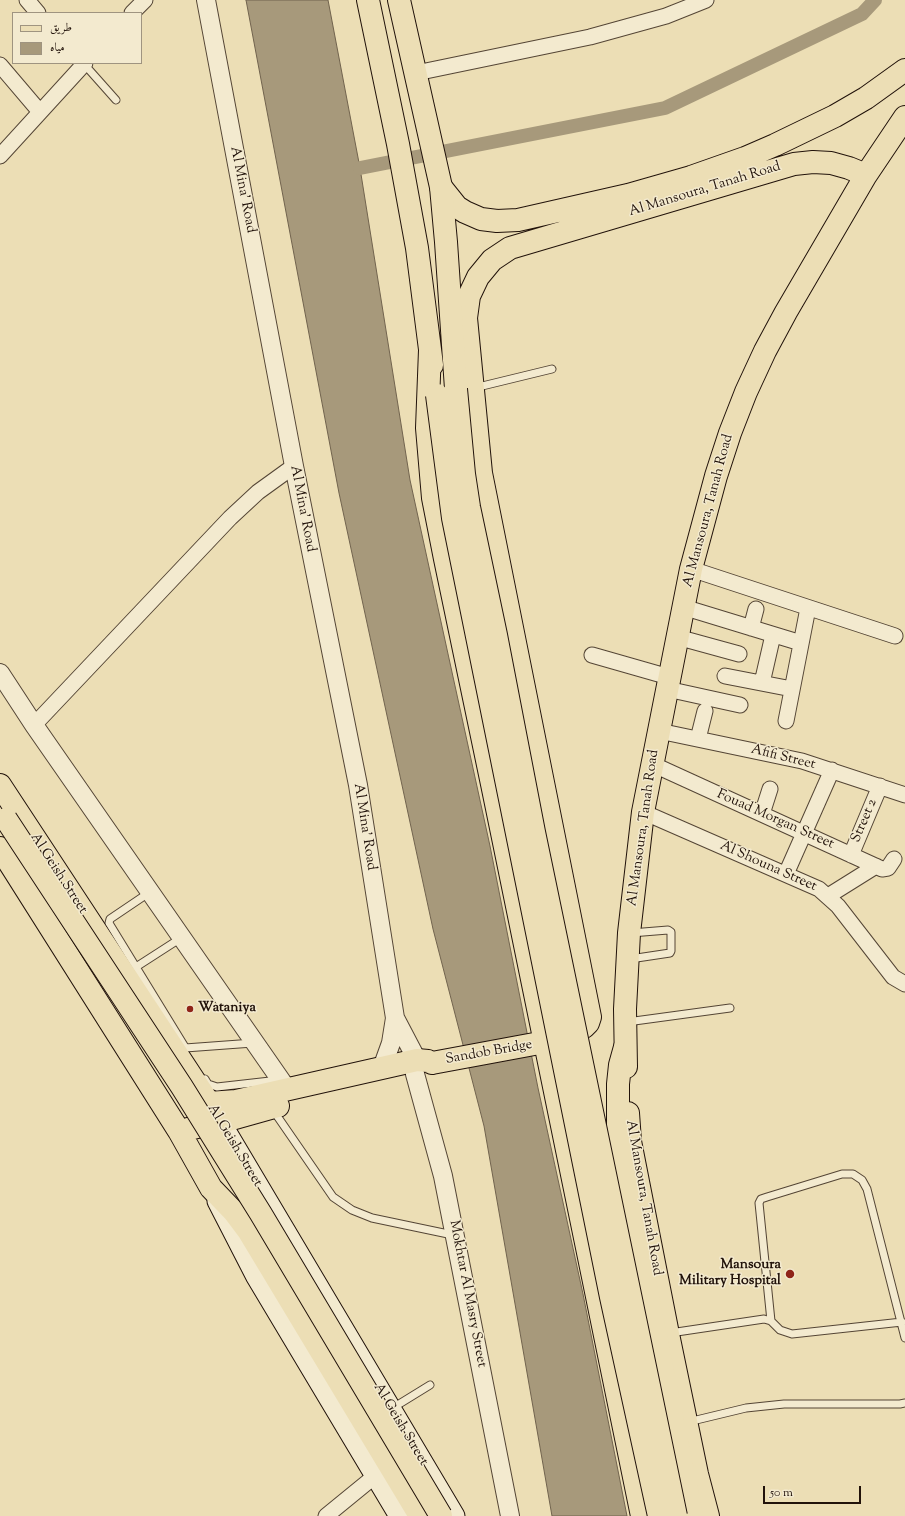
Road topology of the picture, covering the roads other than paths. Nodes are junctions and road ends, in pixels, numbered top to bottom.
1 (27, 0) edge
2 (145, 0) edge
3 (206, 0) edge
4 (368, 0) edge
5 (399, 0) edge
6 (706, 0) edge
7 (37, 12) edge
8 (133, 12) edge
9 (83, 64) edge
10 (85, 64) edge
11 (0, 65) edge
12 (905, 70) edge
13 (416, 73) junction
14 (116, 100) dead end
15 (40, 112) junction
16 (905, 117) edge
17 (0, 156) edge
18 (866, 175) junction
19 (439, 184) junction
20 (694, 185) junction
21 (430, 350) junction
22 (552, 369) dead end
23 (455, 391) junction
24 (294, 466) junction
25 (691, 569) junction
26 (684, 607) junction
27 (808, 608) junction
28 (756, 609) dead end
29 (751, 628) junction
30 (773, 635) junction
31 (895, 636) dead end
32 (677, 637) junction
33 (801, 643) junction
34 (739, 654) dead end
35 (592, 655) dead end
36 (0, 673) edge
37 (725, 676) dead end
38 (668, 683) junction
39 (762, 683) junction
40 (792, 689) junction
41 (740, 705) dead end
42 (705, 711) dead end
43 (786, 721) dead end
44 (34, 724) junction
45 (659, 730) junction
46 (698, 739) junction
47 (652, 764) junction
48 (832, 770) junction
49 (0, 785) edge
50 (880, 786) junction
51 (770, 789) dead end
52 (905, 795) edge
53 (643, 812) junction
54 (3, 814) edge
55 (762, 814) junction
56 (804, 834) junction
57 (0, 848) edge
58 (851, 855) junction
59 (894, 859) dead end
60 (876, 866) junction
61 (786, 874) junction
62 (151, 892) junction
63 (828, 896) junction
64 (629, 933) junction
65 (182, 938) junction
66 (627, 960) junction
67 (136, 967) junction
68 (905, 984) edge
69 (730, 1008) dead end
70 (395, 1018) junction
71 (625, 1022) junction
72 (255, 1043) junction
73 (539, 1044) junction
74 (625, 1047) junction
75 (429, 1064) junction
76 (382, 1068) junction
77 (202, 1074) dead end
78 (284, 1084) junction
79 (209, 1103) junction
80 (267, 1104) junction
81 (221, 1122) junction
82 (179, 1131) junction
83 (211, 1188) junction
84 (456, 1236) junction
85 (771, 1321) junction
86 (902, 1322) junction
87 (668, 1334) junction
88 (905, 1338) edge
89 (430, 1385) dead end
90 (905, 1403) edge
91 (390, 1409) junction
92 (686, 1422) junction
93 (375, 1476) junction
94 (326, 1516) edge
95 (400, 1516) edge
96 (420, 1516) edge
97 (441, 1516) edge
98 (454, 1516) edge
99 (510, 1516) edge
100 (642, 1516) edge
101 (659, 1516) edge
102 (670, 1516) edge
103 (676, 1516) edge
104 (692, 1516) edge
105 (708, 1516) edge

1 - 7 street
2 - 8 street
3 - 24 street, Al Mina' Road
4 - 21 main road
5 - 13 main road
6 - 13 street
9 - 15 street
10 - 14 lane
11 - 15 street
12 - 20 main road
13 - 19 main road
15 - 17 street
16 - 18 main road, Al Mansoura, Tanah Road
18 - 20 main road, Al Mansoura, Tanah Road
18 - 25 main road, Al Mansoura, Tanah Road
19 - 20 main road
19 - 23 main road
20 - 23 main road, Al Mansoura, Tanah Road
21 - 23 main road
21 - 73 main road
22 - 23 lane
23 - 73 main road, Al Mansoura, Tanah Road
23 - 101 main road, bridge
23 - 103 main road, bridge
24 - 44 street
24 - 70 street, Al Mina' Road
25 - 26 main road, Al Mansoura, Tanah Road
25 - 27 street
26 - 29 street
26 - 32 main road, Al Mansoura, Tanah Road
27 - 31 street
27 - 33 street
28 - 29 street
29 - 30 street
30 - 33 street
30 - 39 street
32 - 34 street
32 - 38 main road, Al Mansoura, Tanah Road
33 - 40 street
35 - 38 street
36 - 44 street
37 - 39 street
38 - 41 street
38 - 45 main road, Al Mansoura, Tanah Road
39 - 40 street
40 - 43 street
42 - 46 street
44 - 62 street
45 - 46 street, Afifi Street
45 - 47 main road, Al Mansoura, Tanah Road
46 - 48 street, Afifi Street
47 - 53 main road, Al Mansoura, Tanah Road
47 - 55 street, Fouad Morgan Street
48 - 50 street, Afifi Street
48 - 56 street
49 - 79 main road, Al Geish Street
50 - 52 street, Afifi Street
50 - 58 street, Street 2
51 - 55 street
53 - 61 street, Al Shouna Street
53 - 64 main road, Al Mansoura, Tanah Road
54 - 97 main road, bridge
55 - 56 street, Fouad Morgan Street
56 - 58 street, Fouad Morgan Street
56 - 61 street
57 - 82 main road
58 - 60 street, Fouad Morgan Street
59 - 60 street
60 - 63 street
61 - 63 street, Al Shouna Street
62 - 65 street
62 - 67 lane
63 - 68 street, Al Shouna Street
64 - 66 main road, Al Mansoura, Tanah Road
64 - 66 lane
65 - 67 lane
65 - 72 street
66 - 71 main road, Al Mansoura, Tanah Road
67 - 72 lane
69 - 71 lane
70 - 75 street, Al Mina' Road
70 - 76 street, Al Mina' Road
71 - 74 main road, Al Mansoura, Tanah Road
72 - 78 street
73 - 75 main road, Sandob Bridge
73 - 100 main road
73 - 102 main road
74 - 87 main road, Al Mansoura, Tanah Road
74 - 104 main road
75 - 76 main road
75 - 80 main road
75 - 84 street, Mokhtar Al Masry Street
76 - 78 main road
77 - 78 lane
78 - 80 main road
79 - 80 main road
79 - 81 main road, Al Geish Street
80 - 81 main road
80 - 84 lane
81 - 82 main road
81 - 91 main road, Al Geish Street
82 - 83 main road
83 - 93 main road
83 - 96 main road
84 - 99 street, Mokhtar Al Masry Street
85 - 86 lane
85 - 86 lane
85 - 87 lane
86 - 88 lane
87 - 92 main road, Al Mansoura, Tanah Road
89 - 91 lane
90 - 92 lane
91 - 98 main road, Al Geish Street
92 - 105 main road, Al Mansoura, Tanah Road
93 - 94 street
93 - 95 main road

